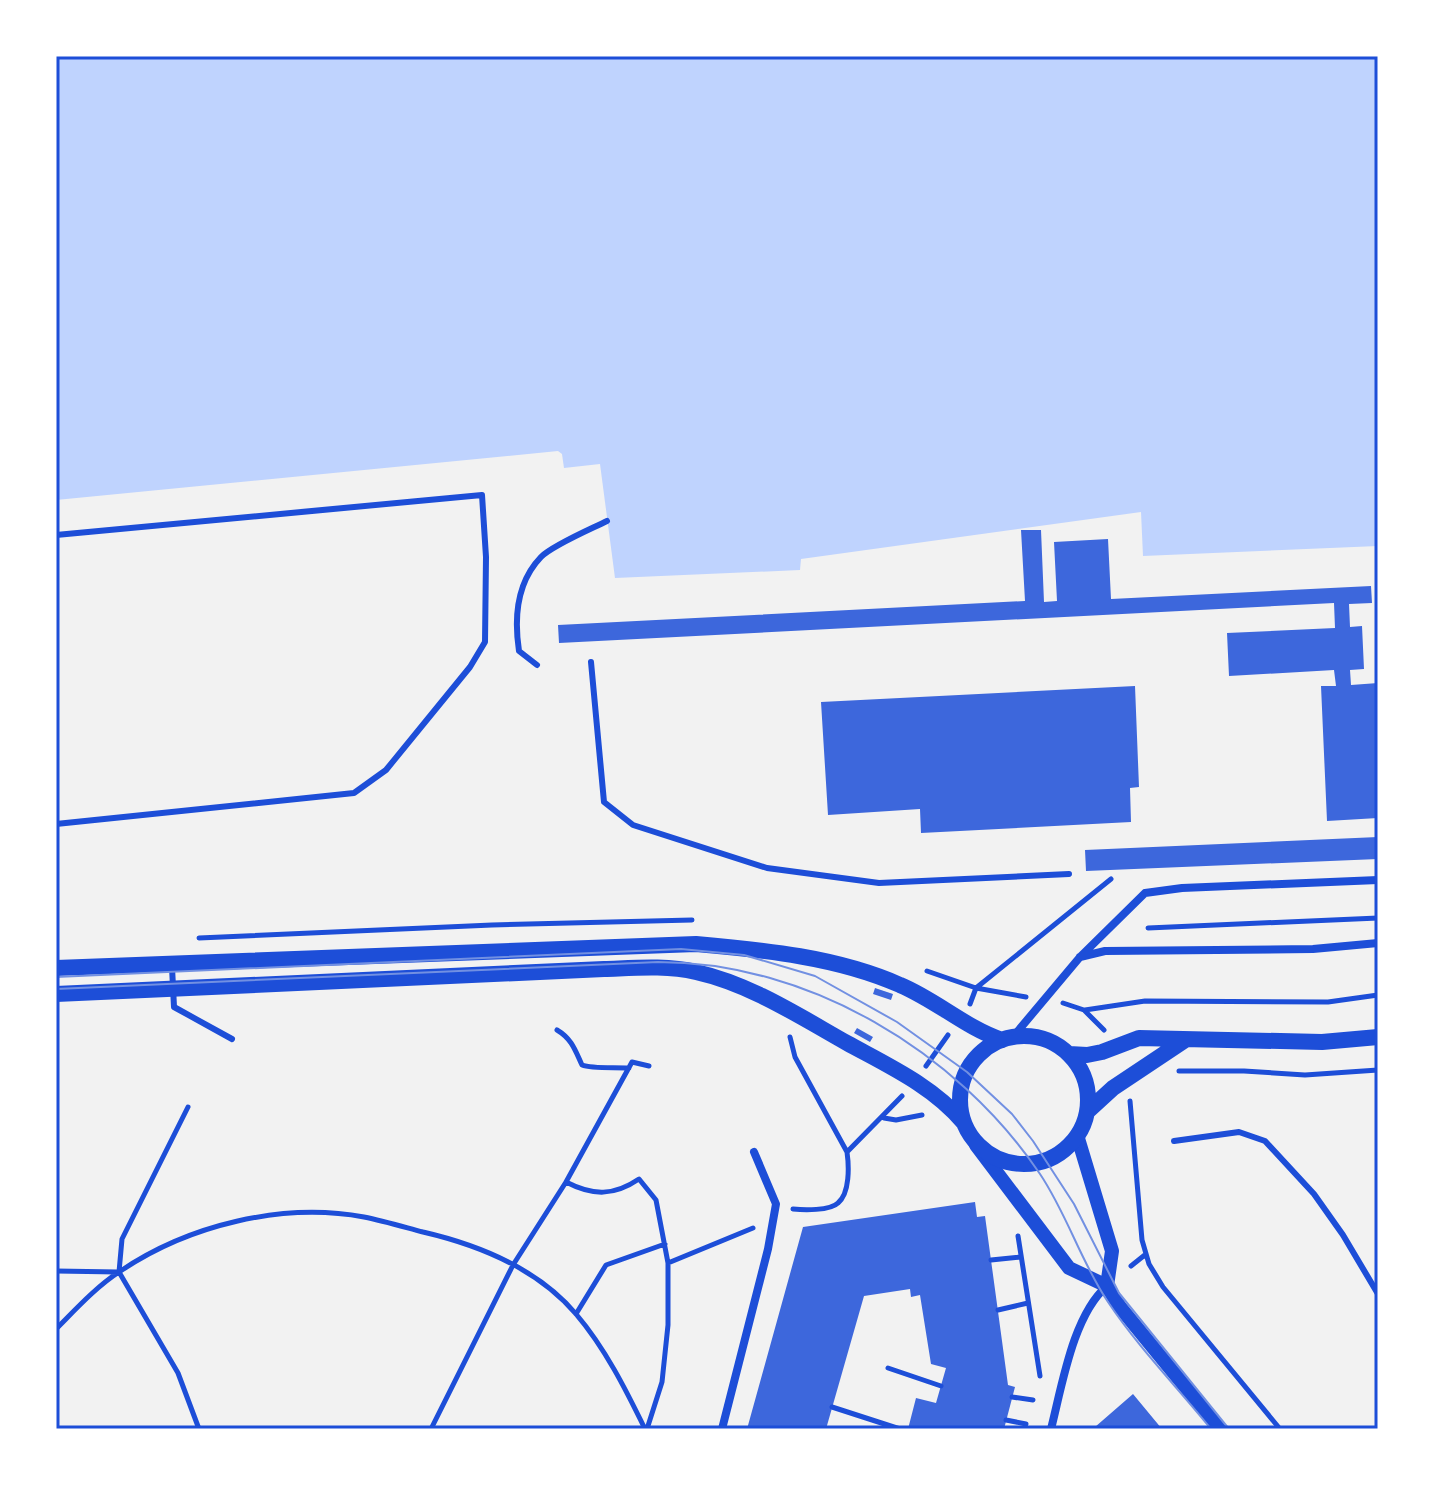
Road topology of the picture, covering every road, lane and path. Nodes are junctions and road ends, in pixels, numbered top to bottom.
1 (607, 521) dead end
2 (56, 535) edge
3 (591, 662) dead end
4 (537, 665) dead end
5 (56, 824) edge
6 (1069, 874) dead end
7 (1111, 879) dead end
8 (1378, 880) edge
9 (1378, 918) edge
10 (1148, 928) dead end
11 (1378, 943) edge
12 (1080, 957) junction
13 (172, 963) junction
14 (56, 968) edge
15 (173, 989) junction
16 (56, 994) edge
17 (1378, 995) edge
18 (961, 1018) junction
19 (788, 1028) dead end
20 (557, 1030) dead end
21 (1378, 1037) edge
22 (232, 1039) dead end
23 (1007, 1039) junction
24 (1185, 1040) junction
25 (1117, 1046) junction
26 (1069, 1054) junction
27 (649, 1066) dead end
28 (629, 1068) junction
29 (1378, 1070) edge
30 (1174, 1072) dead end
31 (1127, 1078) junction
32 (914, 1081) junction
33 (1139, 1096) dead end
34 (1130, 1104) junction
35 (188, 1107) dead end
36 (1089, 1110) junction
37 (922, 1115) dead end
38 (883, 1118) junction
39 (963, 1122) junction
40 (1077, 1135) junction
41 (1174, 1141) dead end
42 (976, 1145) junction
43 (754, 1152) dead end
44 (847, 1152) junction
45 (566, 1182) junction
46 (796, 1210) dead end
47 (748, 1231) dead end
48 (1017, 1231) dead end
49 (665, 1244) junction
50 (1021, 1257) junction
51 (991, 1260) dead end
52 (668, 1263) junction
53 (513, 1265) junction
54 (56, 1271) edge
55 (119, 1272) junction
56 (1107, 1286) junction
57 (1378, 1294) edge
58 (1028, 1303) junction
59 (998, 1310) dead end
60 (576, 1314) junction
61 (56, 1329) edge
62 (888, 1368) dead end
63 (1040, 1376) dead end
64 (941, 1386) dead end
65 (1012, 1397) dead end
66 (1033, 1400) dead end
67 (832, 1407) dead end
68 (1006, 1420) dead end
69 (1026, 1424) dead end
70 (199, 1429) edge
71 (431, 1429) edge
72 (646, 1429) edge
73 (722, 1429) edge
74 (900, 1429) edge
75 (1051, 1429) edge
76 (1220, 1429) edge
77 (1280, 1429) edge

1 - 4 lane
2 - 5 lane
3 - 6 lane
7 - 18 path
8 - 12 street
9 - 10 path
11 - 12 street
12 - 23 street
13 - 14 main road
13 - 15 lane
13 - 18 main road
15 - 16 main road
15 - 22 lane
15 - 32 main road
17 - 25 path
18 - 23 main road
18 - 32 path
19 - 44 path
20 - 28 path
21 - 24 main road
23 - 26 main road
23 - 39 main road
24 - 25 main road
24 - 31 main road
25 - 26 main road
26 - 36 main road
27 - 28 path
28 - 45 path
29 - 30 path
31 - 34 path
31 - 36 main road
32 - 38 path
32 - 39 main road
33 - 34 path
34 - 77 path
35 - 55 path
36 - 40 main road
37 - 38 path
38 - 44 path
39 - 42 main road
40 - 42 main road
40 - 56 street
41 - 57 lane
42 - 56 street
43 - 73 street
44 - 46 path
45 - 49 path
45 - 53 path
47 - 52 path
48 - 50 path
49 - 52 path
49 - 60 path
50 - 51 path
50 - 58 path
52 - 72 path
53 - 55 path
53 - 60 path
53 - 71 path
54 - 55 path
55 - 61 path
55 - 70 path
56 - 75 street
56 - 76 street
58 - 59 path
58 - 63 path
60 - 72 path
62 - 64 path
65 - 66 path
67 - 74 path
68 - 69 path

